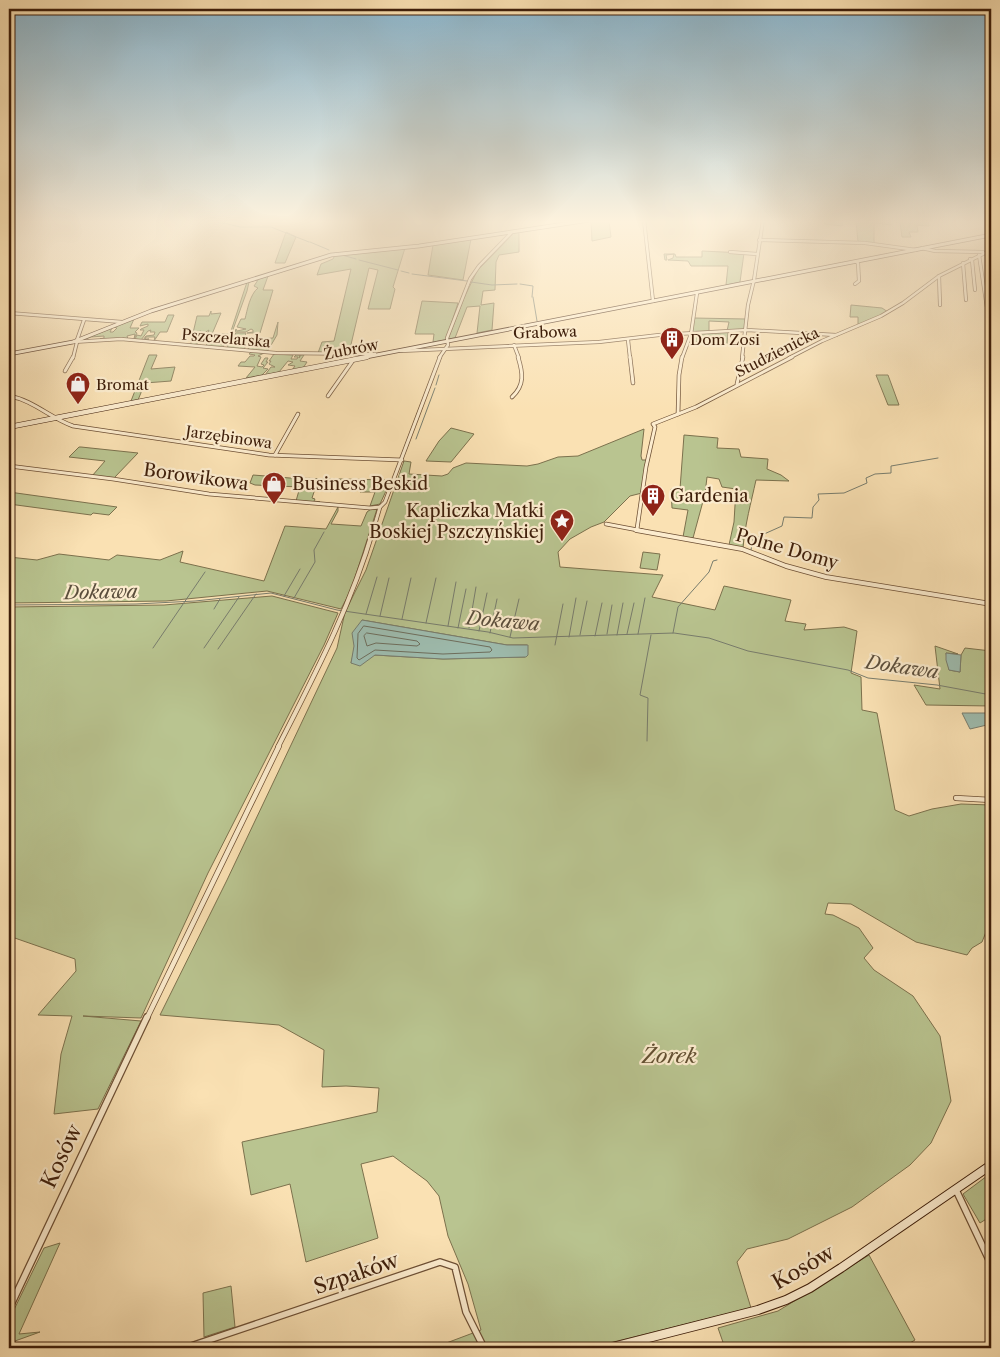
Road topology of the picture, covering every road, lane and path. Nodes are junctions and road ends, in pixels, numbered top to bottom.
1 (241, 283) edge
2 (468, 283) edge
3 (651, 283) edge
4 (747, 283) edge
5 (754, 283) edge
6 (929, 283) edge
7 (939, 283) edge
8 (965, 283) edge
9 (974, 283) edge
10 (983, 283) edge
11 (975, 290) dead end
12 (697, 293) junction
13 (966, 300) dead end
14 (653, 301) junction
15 (940, 305) dead end
16 (9, 313) edge
17 (84, 320) junction
18 (122, 322) junction
19 (747, 330) junction
20 (691, 334) junction
21 (991, 334) edge
22 (837, 335) junction
23 (628, 340) junction
24 (76, 341) junction
25 (447, 341) junction
26 (514, 345) junction
27 (444, 349) junction
28 (400, 351) junction
29 (9, 354) edge
30 (376, 355) junction
31 (354, 360) junction
32 (65, 371) dead end
33 (634, 383) dead end
34 (737, 384) junction
35 (9, 396) edge
36 (328, 396) dead end
37 (512, 397) dead end
38 (298, 414) dead end
39 (678, 414) junction
40 (56, 418) junction
41 (9, 427) edge
42 (275, 455) junction
43 (402, 460) junction
44 (9, 466) edge
45 (380, 507) junction
46 (606, 524) dead end
47 (637, 529) junction
48 (991, 604) edge
49 (956, 798) dead end
50 (991, 800) edge
51 (991, 1165) edge
52 (956, 1190) junction
53 (991, 1264) edge
54 (9, 1309) edge
55 (185, 1348) edge
56 (484, 1348) edge
57 (609, 1348) edge

1 - 18 main road
2 - 25 street
3 - 14 street
4 - 12 main road, Żubrów
5 - 19 street
6 - 22 street, Studzienicka
7 - 15 street
8 - 13 street
9 - 11 street
10 - 21 street
12 - 14 main road, Żubrów
12 - 20 street
14 - 25 main road, Żubrów
16 - 17 street
17 - 18 street
17 - 24 street
18 - 24 main road
19 - 20 street, Grabowa
19 - 22 street, Grabowa
19 - 34 street
20 - 23 street, Grabowa
20 - 39 street
22 - 34 street, Studzienicka
23 - 26 street, Grabowa
23 - 33 street
24 - 29 main road
24 - 30 street, Pszczelarska
24 - 32 street
25 - 27 street
25 - 28 main road, Żubrów
26 - 27 street, Grabowa
26 - 37 street
27 - 28 street, Grabowa
27 - 43 street
28 - 30 main road, Żubrów
30 - 31 main road, Żubrów
31 - 36 street
31 - 40 main road, Żubrów
34 - 39 street, Studzienicka
35 - 40 street
38 - 42 street
39 - 47 street, Studzienicka
40 - 41 main road, Żubrów
40 - 42 street, Jarzębinowa
42 - 43 street, Jarzębinowa
43 - 45 street, Kosów
44 - 45 street, Borowikowa
45 - 54 street, Kosów
46 - 47 street, Polne Domy
47 - 48 street, Polne Domy
49 - 50 street
51 - 52 main road, Kosów
52 - 53 street
52 - 57 main road, Kosów
55 - 56 street, Szpaków

